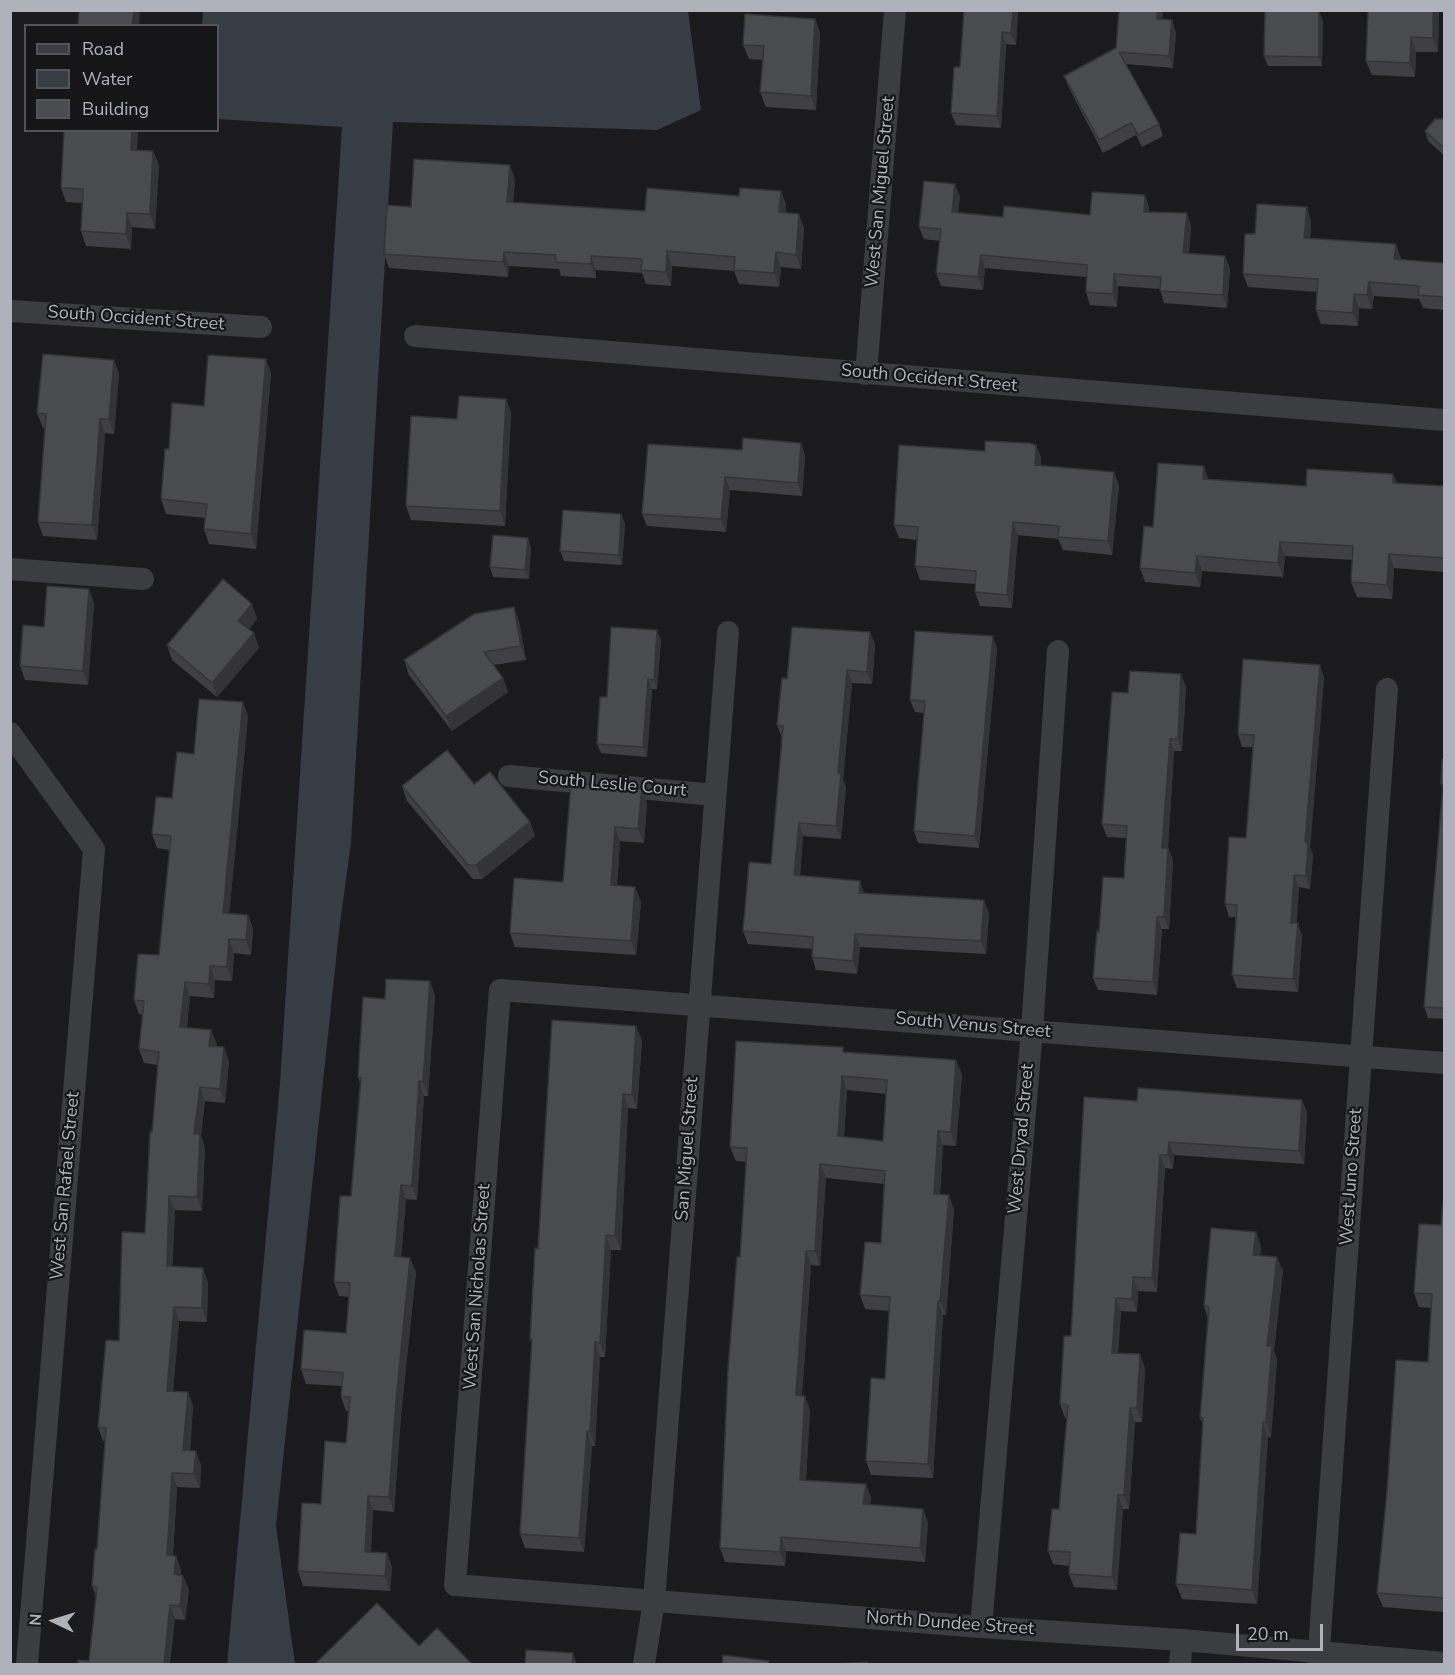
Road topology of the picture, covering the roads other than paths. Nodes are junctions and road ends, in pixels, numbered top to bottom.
1 (896, 10) edge
2 (10, 311) edge
3 (261, 327) dead end
4 (415, 336) dead end
5 (866, 374) junction
6 (1444, 420) edge
7 (10, 569) edge
8 (143, 579) dead end
9 (728, 632) dead end
10 (1058, 651) dead end
11 (1387, 689) dead end
12 (10, 733) edge
13 (509, 776) dead end
14 (715, 795) junction
15 (500, 990) joint
16 (699, 1004) junction
17 (1032, 1030) junction
18 (1361, 1057) junction
19 (1444, 1063) edge
20 (455, 1585) joint
21 (654, 1602) junction
22 (981, 1627) junction
23 (1182, 1640) junction
24 (1319, 1659) edge
25 (1444, 1663) edge
26 (27, 1665) edge
27 (644, 1665) edge
28 (1180, 1665) edge

1 - 5 street, West San Miguel Street
2 - 3 street, South Occident Street
4 - 5 street, South Occident Street
5 - 6 street, South Occident Street
7 - 8 street
9 - 14 street, San Miguel Street
10 - 17 street, West Dryad Street
11 - 18 street, West Juno Street
12 - 26 street, West San Rafael Street
13 - 14 street, South Leslie Court
14 - 16 street, San Miguel Street
15 - 16 street, South Venus Street
15 - 20 street, West San Nicholas Street
16 - 17 street, South Venus Street
16 - 21 street, San Miguel Street
17 - 18 street, South Venus Street
17 - 22 street, West Dryad Street
18 - 19 street, South Venus Street
18 - 24 street, West Juno Street
20 - 21 street, North Dundee Street
21 - 22 street, North Dundee Street
21 - 27 street, San Miguel Street
22 - 23 street, North Dundee Street
23 - 24 street, North Dundee Street
23 - 28 street
24 - 25 street, North Dundee Street

